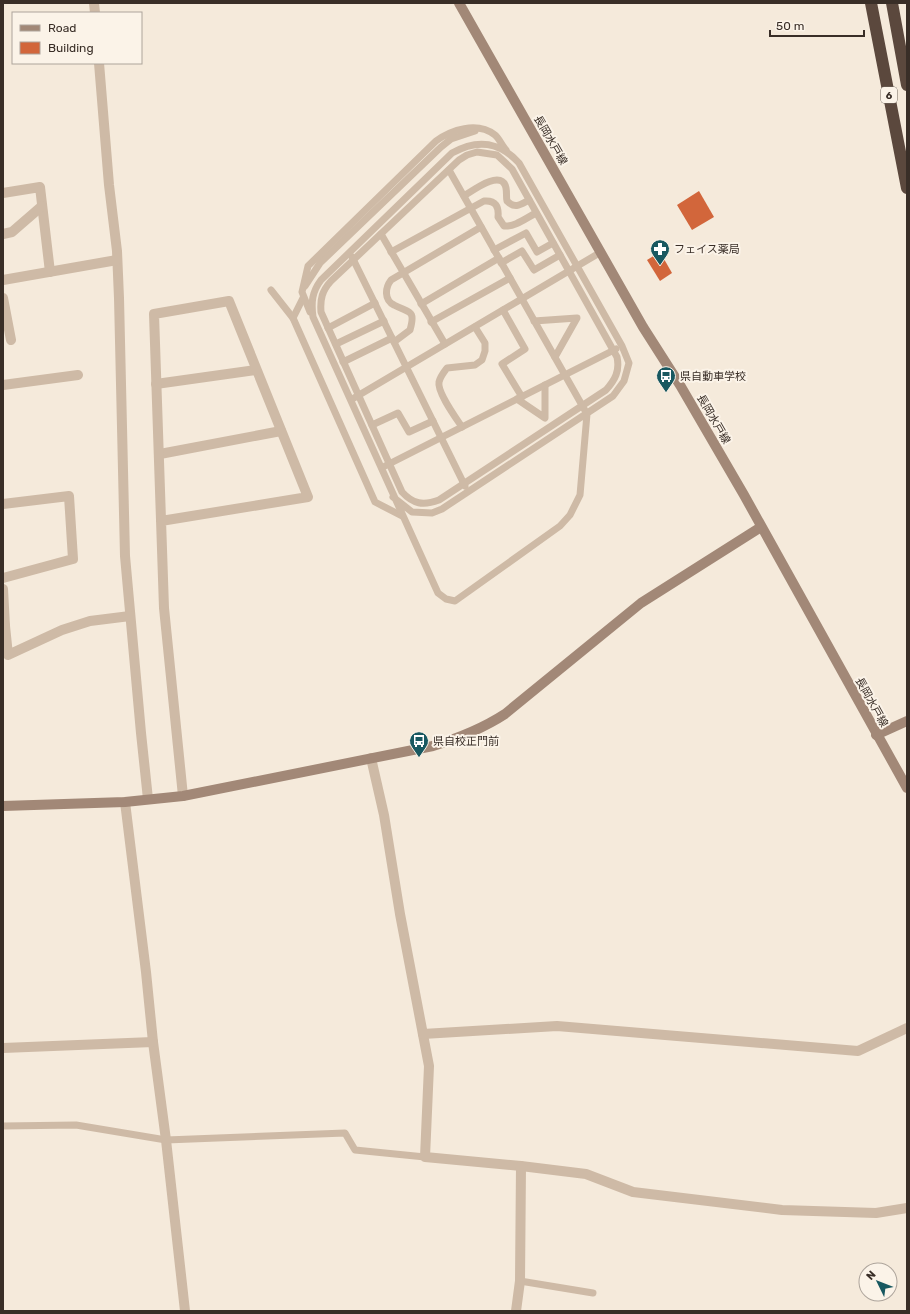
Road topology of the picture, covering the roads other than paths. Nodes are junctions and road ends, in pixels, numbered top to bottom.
1 (459, 3) edge
2 (870, 3) edge
3 (892, 3) edge
4 (99, 64) edge
5 (907, 85) edge
6 (506, 150) junction
7 (449, 170) junction
8 (907, 188) edge
9 (3, 193) edge
10 (464, 196) junction
11 (529, 200) junction
12 (42, 206) junction
13 (471, 208) junction
14 (536, 213) junction
15 (481, 227) junction
16 (3, 234) edge
17 (381, 234) junction
18 (553, 243) junction
19 (494, 250) junction
20 (350, 251) junction
21 (391, 252) junction
22 (600, 252) junction
23 (560, 255) junction
24 (117, 260) junction
25 (354, 260) junction
26 (500, 260) junction
27 (577, 266) junction
28 (569, 271) junction
29 (50, 272) junction
30 (403, 272) junction
31 (510, 278) junction
32 (3, 280) edge
33 (271, 290) dead end
34 (303, 295) junction
35 (3, 298) edge
36 (522, 299) junction
37 (375, 303) junction
38 (421, 304) junction
39 (503, 310) junction
40 (313, 317) junction
41 (294, 318) junction
42 (384, 321) junction
43 (534, 321) junction
44 (431, 322) junction
45 (475, 327) junction
46 (328, 328) junction
47 (11, 340) dead end
48 (393, 340) junction
49 (336, 344) junction
50 (445, 344) junction
51 (622, 346) junction
52 (613, 351) junction
53 (555, 357) junction
54 (343, 362) junction
55 (406, 367) junction
56 (256, 370) junction
57 (78, 375) dead end
58 (565, 375) junction
59 (156, 384) junction
60 (3, 385) edge
61 (545, 385) junction
62 (358, 396) junction
63 (519, 398) junction
64 (350, 400) junction
65 (582, 405) junction
66 (587, 414) junction
67 (433, 421) junction
68 (372, 425) junction
69 (462, 427) junction
70 (281, 431) junction
71 (441, 438) junction
72 (160, 454) junction
73 (389, 464) junction
74 (381, 468) junction
75 (464, 484) junction
76 (468, 492) junction
77 (393, 497) junction
78 (3, 504) edge
79 (402, 516) junction
80 (161, 521) junction
81 (761, 526) junction
82 (3, 578) edge
83 (3, 589) edge
84 (130, 616) junction
85 (4, 626) edge
86 (907, 721) edge
87 (876, 735) junction
88 (371, 758) junction
89 (907, 788) edge
90 (184, 796) junction
91 (148, 799) junction
92 (125, 802) junction
93 (3, 806) edge
94 (907, 1028) edge
95 (423, 1034) junction
96 (153, 1042) junction
97 (3, 1048) edge
98 (3, 1126) edge
99 (166, 1140) junction
100 (425, 1157) junction
101 (521, 1166) junction
102 (907, 1208) edge
103 (520, 1281) junction
104 (593, 1293) dead end
105 (185, 1311) edge
106 (516, 1311) edge

1 - 22 main road, 長岡水戸線
2 - 8 highway, 6
3 - 5 highway, 6
4 - 24 street
6 - 20 lane
6 - 27 lane
6 - 34 lane
7 - 10 lane
7 - 11 lane
7 - 17 lane
9 - 12 street
10 - 11 lane
10 - 13 lane
11 - 14 lane
12 - 16 street
12 - 29 street
13 - 14 lane
13 - 15 lane
13 - 21 lane
14 - 18 lane
15 - 19 lane
15 - 30 lane
17 - 21 lane
17 - 25 lane
18 - 19 lane
18 - 23 lane
19 - 26 lane
20 - 25 lane
20 - 40 lane
21 - 30 lane
22 - 27 lane
22 - 81 main road, 長岡水戸線
23 - 26 lane
23 - 28 lane
24 - 29 street
24 - 84 street
25 - 37 lane
25 - 46 lane
26 - 31 lane
26 - 38 lane
27 - 28 lane
27 - 51 lane
28 - 36 lane
28 - 52 lane
29 - 32 street
30 - 38 lane
30 - 48 lane
31 - 36 lane
31 - 44 lane
33 - 41 lane
34 - 40 lane
34 - 41 lane
35 - 47 street
36 - 39 lane
36 - 43 lane
37 - 42 lane
37 - 46 lane
38 - 44 lane
39 - 45 lane
39 - 63 lane
40 - 64 lane
41 - 79 lane
42 - 48 lane
42 - 49 lane
43 - 53 lane
43 - 53 lane
44 - 50 lane
45 - 50 lane
45 - 69 lane
46 - 49 lane
48 - 54 lane
48 - 55 lane
49 - 54 lane
50 - 55 lane
51 - 52 lane
51 - 66 lane
52 - 58 lane
52 - 65 lane
53 - 58 lane
54 - 62 lane
55 - 62 lane
55 - 67 lane
56 - 59 street
56 - 59 street
56 - 70 street
57 - 60 street
58 - 61 lane
58 - 65 lane
59 - 72 street
61 - 63 lane
61 - 63 lane
62 - 64 lane
62 - 68 lane
63 - 69 lane
64 - 74 lane
65 - 66 lane
65 - 75 lane
66 - 76 lane
66 - 79 lane
67 - 68 lane
67 - 71 lane
68 - 73 lane
69 - 71 lane
70 - 72 street
70 - 80 street
71 - 73 lane
71 - 75 lane
72 - 80 street
73 - 74 lane
73 - 75 lane
74 - 77 lane
75 - 76 lane
76 - 77 lane
77 - 79 lane
78 - 82 street
80 - 90 street
81 - 87 main road, 長岡水戸線
81 - 88 main road
83 - 85 street
84 - 85 street
84 - 91 street
86 - 87 main road
87 - 89 main road, 長岡水戸線
88 - 90 main road
88 - 95 street
90 - 91 main road
91 - 92 main road
92 - 93 main road
92 - 96 street
94 - 95 street
95 - 100 street
96 - 97 street
96 - 99 street
98 - 99 lane
99 - 100 lane
99 - 105 street
100 - 101 street
101 - 102 street
101 - 103 street
103 - 104 lane
103 - 106 street

